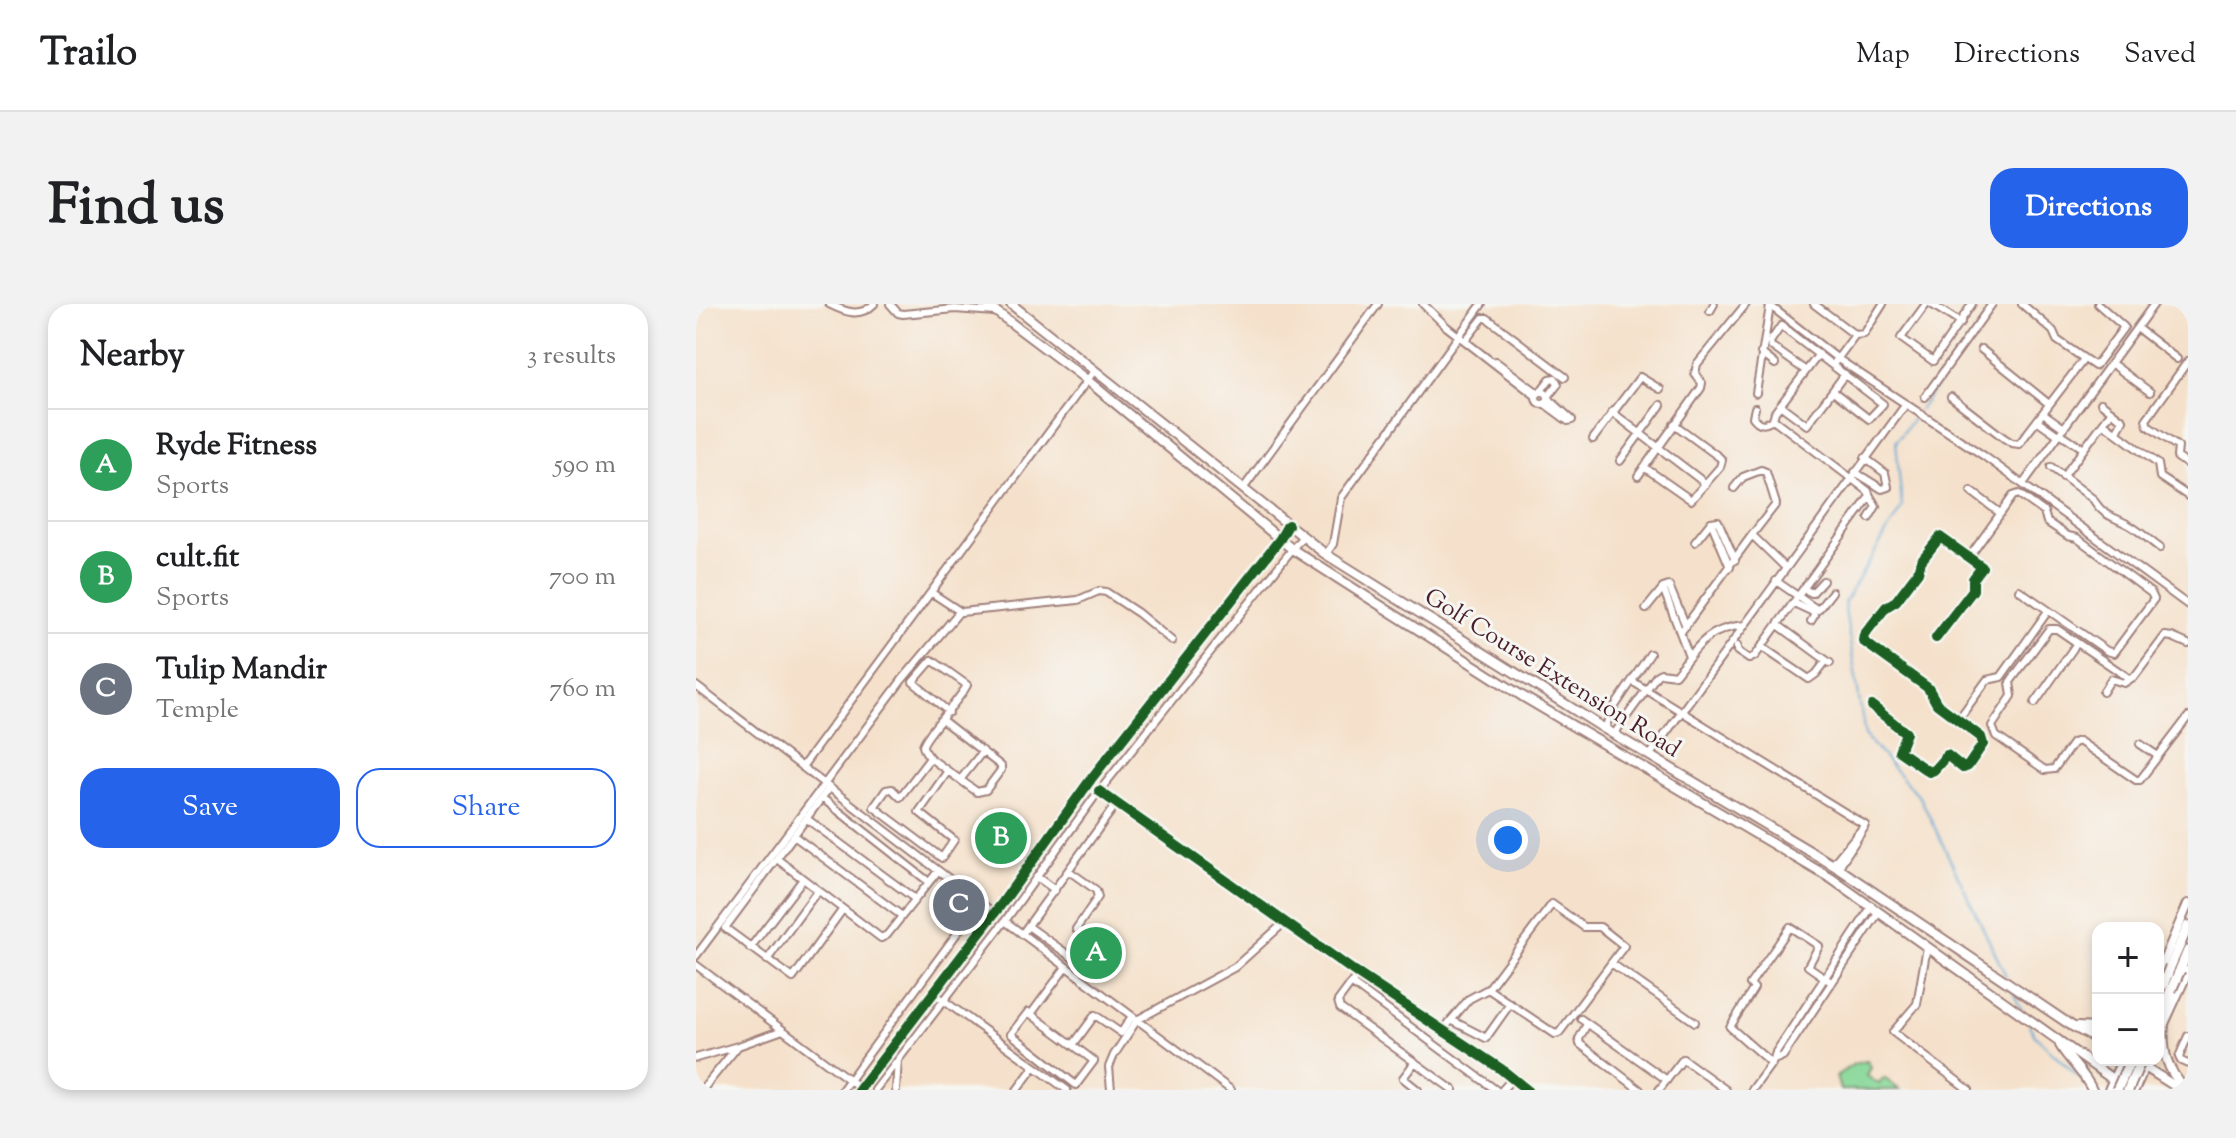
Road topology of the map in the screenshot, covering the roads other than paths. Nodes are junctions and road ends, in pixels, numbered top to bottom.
1 (829, 304) edge
2 (874, 304) edge
3 (890, 304) edge
4 (986, 304) edge
5 (1011, 304) edge
6 (1378, 304) edge
7 (1423, 304) edge
8 (1482, 304) edge
9 (1746, 304) edge
10 (1814, 304) edge
11 (1883, 304) edge
12 (1928, 304) edge
13 (1972, 304) edge
14 (1992, 304) edge
15 (2022, 304) edge
16 (2098, 304) edge
17 (2154, 304) edge
18 (2181, 304) edge
19 (1769, 305) edge
20 (2188, 309) edge
21 (995, 312) junction
22 (1961, 323) junction
23 (2137, 328) junction
24 (1855, 335) junction
25 (1459, 336) junction
26 (1465, 341) junction
27 (1981, 349) dead end
28 (1761, 353) junction
29 (1819, 354) junction
30 (2084, 359) junction
31 (2177, 359) dead end
32 (2188, 361) edge
33 (1836, 362) junction
34 (2111, 363) junction
35 (1775, 364) dead end
36 (1094, 371) junction
37 (1806, 371) junction
38 (1845, 374) junction
39 (1565, 377) dead end
40 (1087, 380) junction
41 (1660, 389) dead end
42 (1833, 391) junction
43 (2150, 392) dead end
44 (1538, 393) junction
45 (1756, 393) dead end
46 (1925, 397) dead end
47 (1951, 397) dead end
48 (1547, 400) junction
49 (2101, 403) dead end
50 (2049, 404) junction
51 (1661, 405) dead end
52 (1780, 405) junction
53 (1909, 406) junction
54 (1755, 408) dead end
55 (2112, 411) junction
56 (1612, 412) junction
57 (2043, 413) junction
58 (1773, 419) junction
59 (2038, 421) junction
60 (2103, 423) junction
61 (1674, 424) junction
62 (2117, 431) junction
63 (2061, 432) junction
64 (1640, 433) junction
65 (1593, 439) dead end
66 (1658, 446) junction
67 (2084, 449) junction
68 (1865, 458) junction
69 (1620, 461) dead end
70 (2188, 465) edge
71 (1644, 467) junction
72 (2051, 467) dead end
73 (1853, 474) junction
74 (1638, 476) dead end
75 (2063, 477) junction
76 (1706, 484) junction
77 (2023, 484) junction
78 (1734, 488) dead end
79 (1243, 489) junction
80 (1971, 491) dead end
81 (1870, 496) junction
82 (2188, 496) edge
83 (2000, 513) junction
84 (2065, 515) junction
85 (1869, 518) dead end
86 (1288, 525) junction
87 (2056, 528) junction
88 (1752, 535) junction
89 (1302, 537) junction
90 (1280, 539) junction
91 (1695, 542) dead end
92 (2160, 548) dead end
93 (1292, 549) junction
94 (1325, 554) junction
95 (1970, 556) junction
96 (1730, 559) junction
97 (1315, 564) junction
98 (1786, 568) junction
99 (1776, 581) junction
100 (1823, 581) dead end
101 (1804, 589) junction
102 (2019, 590) dead end
103 (1832, 592) dead end
104 (932, 593) junction
105 (1796, 600) junction
106 (2188, 605) edge
107 (1646, 609) dead end
108 (2048, 611) junction
109 (959, 612) junction
110 (1811, 621) dead end
111 (1744, 625) junction
112 (1778, 625) junction
113 (1683, 629) junction
114 (1936, 638) dead end
115 (1172, 641) dead end
116 (2077, 643) junction
117 (2188, 644) edge
118 (1737, 646) dead end
119 (1762, 647) junction
120 (1650, 654) dead end
121 (1689, 656) junction
122 (2130, 679) junction
123 (1635, 683) dead end
124 (696, 686) edge
125 (1645, 691) junction
126 (2103, 692) dead end
127 (2035, 703) dead end
128 (1872, 706) dead end
129 (1681, 711) junction
130 (949, 712) junction
131 (2188, 717) edge
132 (942, 720) junction
133 (1958, 720) junction
134 (1609, 731) junction
135 (2140, 744) dead end
136 (983, 751) junction
137 (1650, 755) junction
138 (2158, 756) junction
139 (930, 758) junction
140 (802, 767) junction
141 (948, 771) junction
142 (960, 780) junction
143 (827, 786) junction
144 (1099, 791) junction
145 (822, 798) junction
146 (1117, 803) junction
147 (807, 819) junction
148 (794, 836) junction
149 (919, 842) junction
150 (913, 851) junction
151 (777, 859) junction
152 (1835, 866) junction
153 (938, 871) junction
154 (1069, 871) junction
155 (1037, 877) junction
156 (803, 879) junction
157 (929, 882) junction
158 (818, 890) junction
159 (1055, 890) junction
160 (915, 899) junction
161 (980, 902) junction
162 (1003, 902) junction
163 (2188, 904) edge
164 (843, 909) junction
165 (1876, 909) junction
166 (1013, 910) junction
167 (994, 913) junction
168 (902, 916) junction
169 (1005, 921) junction
170 (986, 922) junction
171 (1285, 922) junction
172 (1028, 926) junction
173 (2188, 926) edge
174 (997, 930) junction
175 (1022, 934) junction
176 (1927, 947) junction
177 (750, 948) junction
178 (2188, 951) edge
179 (696, 956) edge
180 (2164, 959) edge
181 (767, 960) junction
182 (1611, 963) junction
183 (696, 965) edge
184 (1066, 967) junction
185 (2179, 969) edge
186 (1358, 974) junction
187 (2164, 975) edge
188 (1828, 980) junction
189 (2183, 982) junction
190 (1351, 983) junction
191 (2167, 987) junction
192 (1488, 989) junction
193 (932, 992) junction
194 (2160, 994) edge
195 (944, 1000) junction
196 (1510, 1004) junction
197 (2164, 1004) edge
198 (1031, 1014) junction
199 (2164, 1017) edge
200 (1134, 1018) junction
201 (1451, 1020) junction
202 (1695, 1022) dead end
203 (2072, 1026) junction
204 (2092, 1028) edge
205 (783, 1030) junction
206 (1443, 1030) junction
207 (2188, 1036) edge
208 (2092, 1037) edge
209 (2060, 1044) junction
210 (1073, 1045) junction
211 (738, 1046) junction
212 (2164, 1056) edge
213 (696, 1058) edge
214 (898, 1060) junction
215 (1415, 1062) junction
216 (1773, 1062) junction
217 (2188, 1064) edge
218 (2120, 1066) edge
219 (2128, 1066) edge
220 (2143, 1066) edge
221 (2151, 1066) edge
222 (1034, 1067) junction
223 (1512, 1079) junction
224 (849, 1081) junction
225 (1220, 1082) junction
226 (696, 1083) edge
227 (1442, 1087) edge
228 (1664, 1087) edge
229 (2112, 1087) edge
230 (861, 1089) edge
231 (704, 1090) edge
232 (842, 1090) edge
233 (875, 1090) edge
234 (896, 1090) edge
235 (1017, 1090) edge
236 (1066, 1090) edge
237 (1111, 1090) edge
238 (1214, 1090) edge
239 (1231, 1090) edge
240 (1418, 1090) edge
241 (1453, 1090) edge
242 (1496, 1090) edge
243 (1502, 1090) edge
244 (1526, 1090) edge
245 (1640, 1090) edge
246 (1726, 1090) edge
247 (1752, 1090) edge
248 (1969, 1090) edge
249 (2092, 1090) edge
250 (2130, 1090) edge
251 (2184, 1090) edge

1 - 2 street
3 - 21 street
4 - 21 main road
5 - 36 main road, Golf Course Extension Road
6 - 79 street
7 - 25 street
8 - 25 street
9 - 61 street
10 - 24 street
11 - 24 street
12 - 22 street
12 - 22 street
13 - 22 street
14 - 46 street
15 - 30 street
16 - 30 street
17 - 23 street
18 - 20 street
19 - 28 street
19 - 33 street
21 - 40 main road
23 - 31 street
23 - 34 street
24 - 33 street
25 - 26 street
25 - 94 street
26 - 39 street
26 - 44 street
27 - 50 street
28 - 35 street
28 - 45 street
29 - 33 street
29 - 37 street
29 - 37 street
30 - 50 street
32 - 70 street
33 - 38 street
33 - 53 street
34 - 43 street
34 - 63 street
36 - 40 street
36 - 79 main road, Golf Course Extension Road
37 - 52 street
38 - 42 street
38 - 42 street
40 - 90 main road
40 - 104 street
41 - 56 street
42 - 52 street
44 - 48 street
44 - 48 street
44 - 48 street
47 - 59 street
49 - 55 street
50 - 57 street
51 - 64 street
52 - 58 street
53 - 68 street
53 - 77 street
54 - 58 street
55 - 60 street
55 - 62 street
56 - 64 street
56 - 65 street
57 - 59 street
57 - 63 street
58 - 73 street
59 - 63 street
60 - 62 street
60 - 67 street
61 - 66 street
61 - 76 street
62 - 82 street
63 - 67 street
63 - 77 street
64 - 66 street
64 - 69 street
66 - 71 street
66 - 76 street
67 - 75 street
68 - 73 street
68 - 73 street
71 - 74 street
71 - 76 street
72 - 75 street
73 - 81 street
73 - 98 street
75 - 92 street
77 - 84 street
78 - 88 street
79 - 86 main road, Golf Course Extension Road
80 - 83 street
81 - 85 street
81 - 101 street
83 - 87 street
83 - 95 street
84 - 87 street
84 - 106 street
86 - 89 main road, Golf Course Extension Road
86 - 90 street
87 - 108 street
88 - 96 street
88 - 98 street
89 - 93 street
89 - 94 main road, Golf Course Extension Road
90 - 93 main road
90 - 162 street
91 - 96 street
93 - 97 main road
93 - 144 street
94 - 97 street
94 - 134 main road, Golf Course Extension Road
95 - 114 street
95 - 133 street
96 - 113 street
97 - 165 main road
98 - 99 street
99 - 105 street
99 - 111 street
100 - 101 street
101 - 105 street
102 - 108 street
103 - 105 street
104 - 109 street
104 - 140 street
105 - 110 street
105 - 112 street
107 - 113 street
108 - 133 street
109 - 115 street
109 - 143 street
111 - 121 street
111 - 129 street
112 - 119 street
112 - 119 street
113 - 121 street
116 - 122 street
116 - 127 street
116 - 138 street
117 - 122 street
118 - 119 street
120 - 134 street
121 - 125 street
122 - 126 street
123 - 125 street
124 - 140 street
125 - 129 street
125 - 134 street
128 - 133 street
129 - 137 street
129 - 152 street
130 - 130 street
130 - 132 street
131 - 138 street
132 - 136 street
132 - 139 street
134 - 137 main road, Golf Course Extension Road
135 - 138 street
136 - 142 street
136 - 142 street
137 - 152 main road, Golf Course Extension Road
139 - 141 street
139 - 149 street
140 - 143 street
141 - 142 street
141 - 149 street
143 - 145 street
143 - 150 street
143 - 179 street
144 - 146 street
144 - 155 street
145 - 147 street
145 - 157 street
146 - 154 street
146 - 171 street
147 - 148 street
147 - 160 street
148 - 151 street
148 - 168 street
149 - 150 street
150 - 153 street
151 - 156 street
151 - 177 street
152 - 203 main road, Golf Course Extension Road
153 - 157 street
153 - 161 street
154 - 159 street
154 - 172 street
155 - 159 street
155 - 166 street
156 - 158 street
156 - 177 street
157 - 160 street
158 - 164 street
158 - 181 street
159 - 172 street
160 - 168 street
161 - 167 street
161 - 224 street
162 - 166 street
162 - 167 street
163 - 180 main road
164 - 168 street
164 - 181 street
165 - 176 main road
165 - 188 street
166 - 169 street
167 - 170 street
169 - 174 street
169 - 175 street
170 - 174 street
170 - 193 street
171 - 186 street
171 - 200 street
172 - 175 street
173 - 185 highway
174 - 195 street
175 - 184 street
176 - 209 main road
176 - 248 street
177 - 181 street
178 - 185 highway
182 - 192 street
182 - 196 street
182 - 202 street
183 - 205 street
184 - 198 street
184 - 200 street
185 - 189 main road
185 - 191 highway, bridge
186 - 190 street
186 - 206 street
187 - 189 main road
188 - 216 street
188 - 216 street
189 - 199 main road
190 - 215 street
190 - 242 street
191 - 194 highway
191 - 197 highway
192 - 196 street
192 - 201 street
193 - 195 street
193 - 230 street
195 - 214 street
195 - 222 street
196 - 201 street
198 - 210 street
198 - 210 street
200 - 210 street
200 - 225 street
200 - 237 street
201 - 206 street
203 - 204 main road
203 - 208 main road, Golf Course Extension Road
205 - 211 street
205 - 224 street
206 - 223 street
207 - 217 street
209 - 229 main road
209 - 249 main road
211 - 213 street
211 - 231 street
212 - 251 main road
214 - 233 street
214 - 234 street
215 - 227 street
215 - 240 street
216 - 247 street
218 - 229 main road
219 - 229 highway, bridge
220 - 250 highway, bridge
221 - 251 main road
222 - 235 street
222 - 236 street
223 - 243 street
223 - 244 street
224 - 230 street
224 - 232 street
225 - 238 street
225 - 239 street
226 - 231 street
227 - 241 street
228 - 245 street
228 - 246 street
229 - 250 main road

